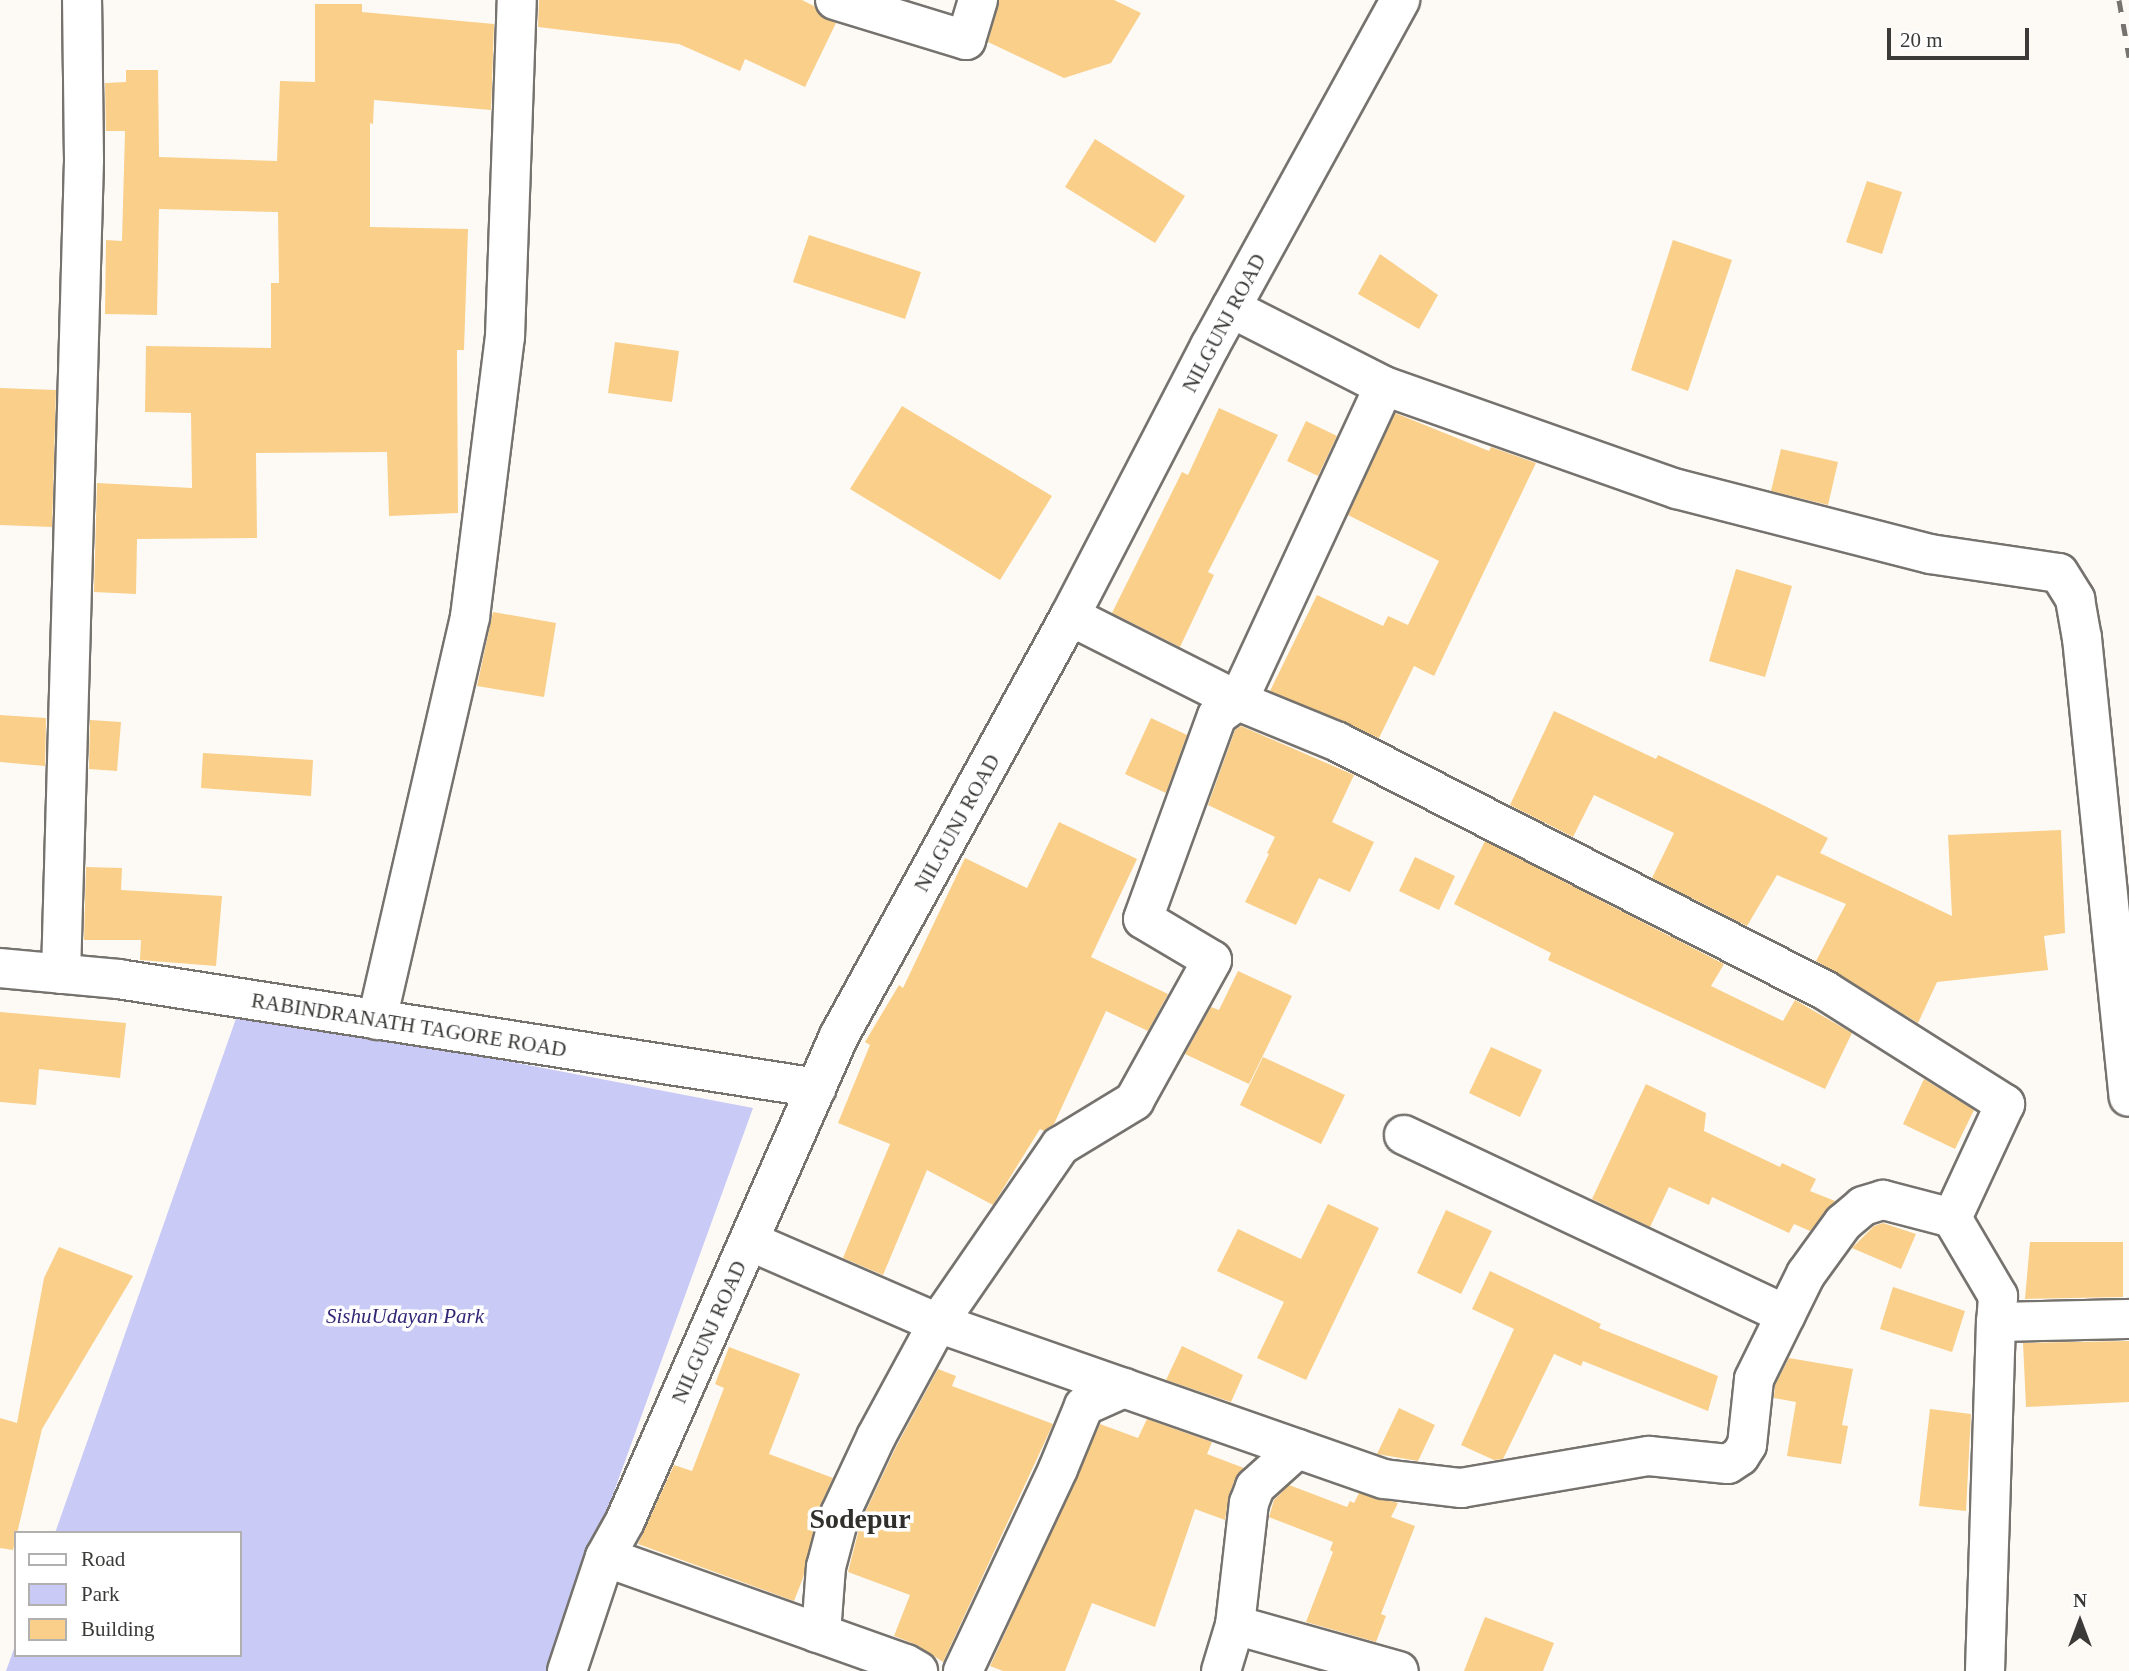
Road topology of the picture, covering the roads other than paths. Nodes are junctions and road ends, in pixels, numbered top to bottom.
1 (82, 0) edge
2 (517, 0) edge
3 (835, 0) edge
4 (978, 0) edge
5 (1399, 0) edge
6 (1231, 308) junction
7 (1384, 386) junction
8 (1070, 616) junction
9 (1238, 701) junction
10 (0, 968) edge
11 (61, 974) junction
12 (377, 1020) junction
13 (817, 1088) junction
14 (2129, 1097) edge
15 (1404, 1135) dead end
16 (1952, 1218) junction
17 (749, 1241) junction
18 (1786, 1315) junction
19 (2129, 1319) edge
20 (1996, 1322) junction
21 (938, 1323) junction
22 (1124, 1388) junction
23 (1297, 1448) junction
24 (605, 1558) junction
25 (1235, 1625) junction
26 (817, 1633) junction
27 (567, 1671) edge
28 (918, 1671) edge
29 (963, 1671) edge
30 (1221, 1671) edge
31 (1399, 1671) edge
32 (1985, 1671) edge

1 - 11 street
2 - 12 street
3 - 4 street
5 - 6 street, NILGUNJ ROAD
6 - 7 street
6 - 8 street, NILGUNJ ROAD
7 - 9 street
7 - 14 street
8 - 9 street
8 - 13 street, NILGUNJ ROAD
9 - 16 street
9 - 21 street
10 - 11 street, RABINDRANATH TAGORE ROAD
11 - 12 street, RABINDRANATH TAGORE ROAD
12 - 13 street, RABINDRANATH TAGORE ROAD
13 - 17 street, NILGUNJ ROAD
15 - 18 street
16 - 18 street
16 - 20 street
17 - 21 street
17 - 24 street, NILGUNJ ROAD
18 - 23 street
19 - 20 street
20 - 32 street
21 - 22 street
21 - 26 street
22 - 23 street
22 - 29 street
23 - 25 street
24 - 26 street
24 - 27 street, NILGUNJ ROAD
25 - 30 street
25 - 31 street
26 - 28 street

